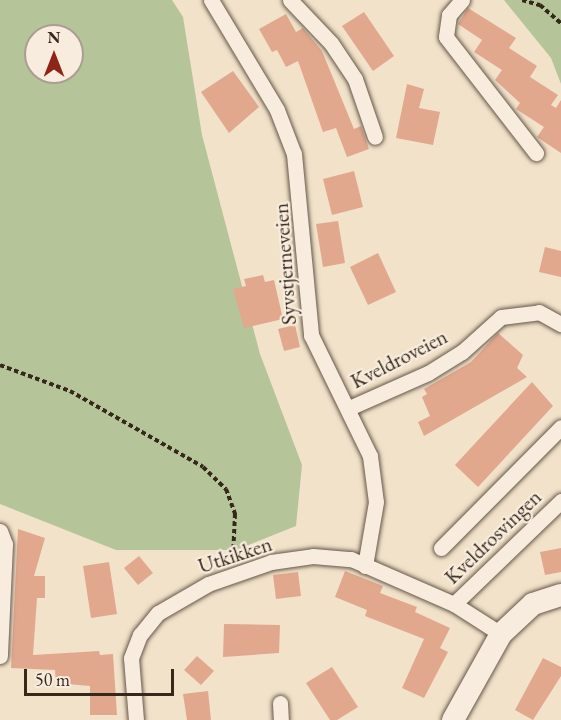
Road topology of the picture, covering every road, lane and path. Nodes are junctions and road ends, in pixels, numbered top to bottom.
1 (213, 0) edge
2 (290, 0) edge
3 (462, 0) edge
4 (522, 0) edge
5 (561, 23) edge
6 (375, 137) dead end
7 (536, 153) dead end
8 (561, 324) edge
9 (0, 365) edge
10 (349, 408) junction
11 (561, 427) edge
12 (561, 501) edge
13 (0, 531) edge
14 (441, 548) dead end
15 (366, 566) junction
16 (230, 575) junction
17 (561, 595) edge
18 (454, 604) junction
19 (501, 634) junction
20 (0, 656) edge
21 (280, 704) dead end
22 (136, 720) edge
23 (281, 720) edge
24 (453, 720) edge

1 - 10 street, Syvstjerneveien
2 - 6 street
3 - 7 street
4 - 5 path
8 - 10 street, Kveldroveien
9 - 16 path
10 - 15 street, Syvstjerneveien
11 - 14 street
12 - 18 street, Kveldrosvingen
13 - 20 street
15 - 16 street, Utkikken
15 - 18 street, Utkikken
16 - 22 street, Utkikken
17 - 19 street
18 - 19 street, Utkikken
19 - 24 street
21 - 23 street

